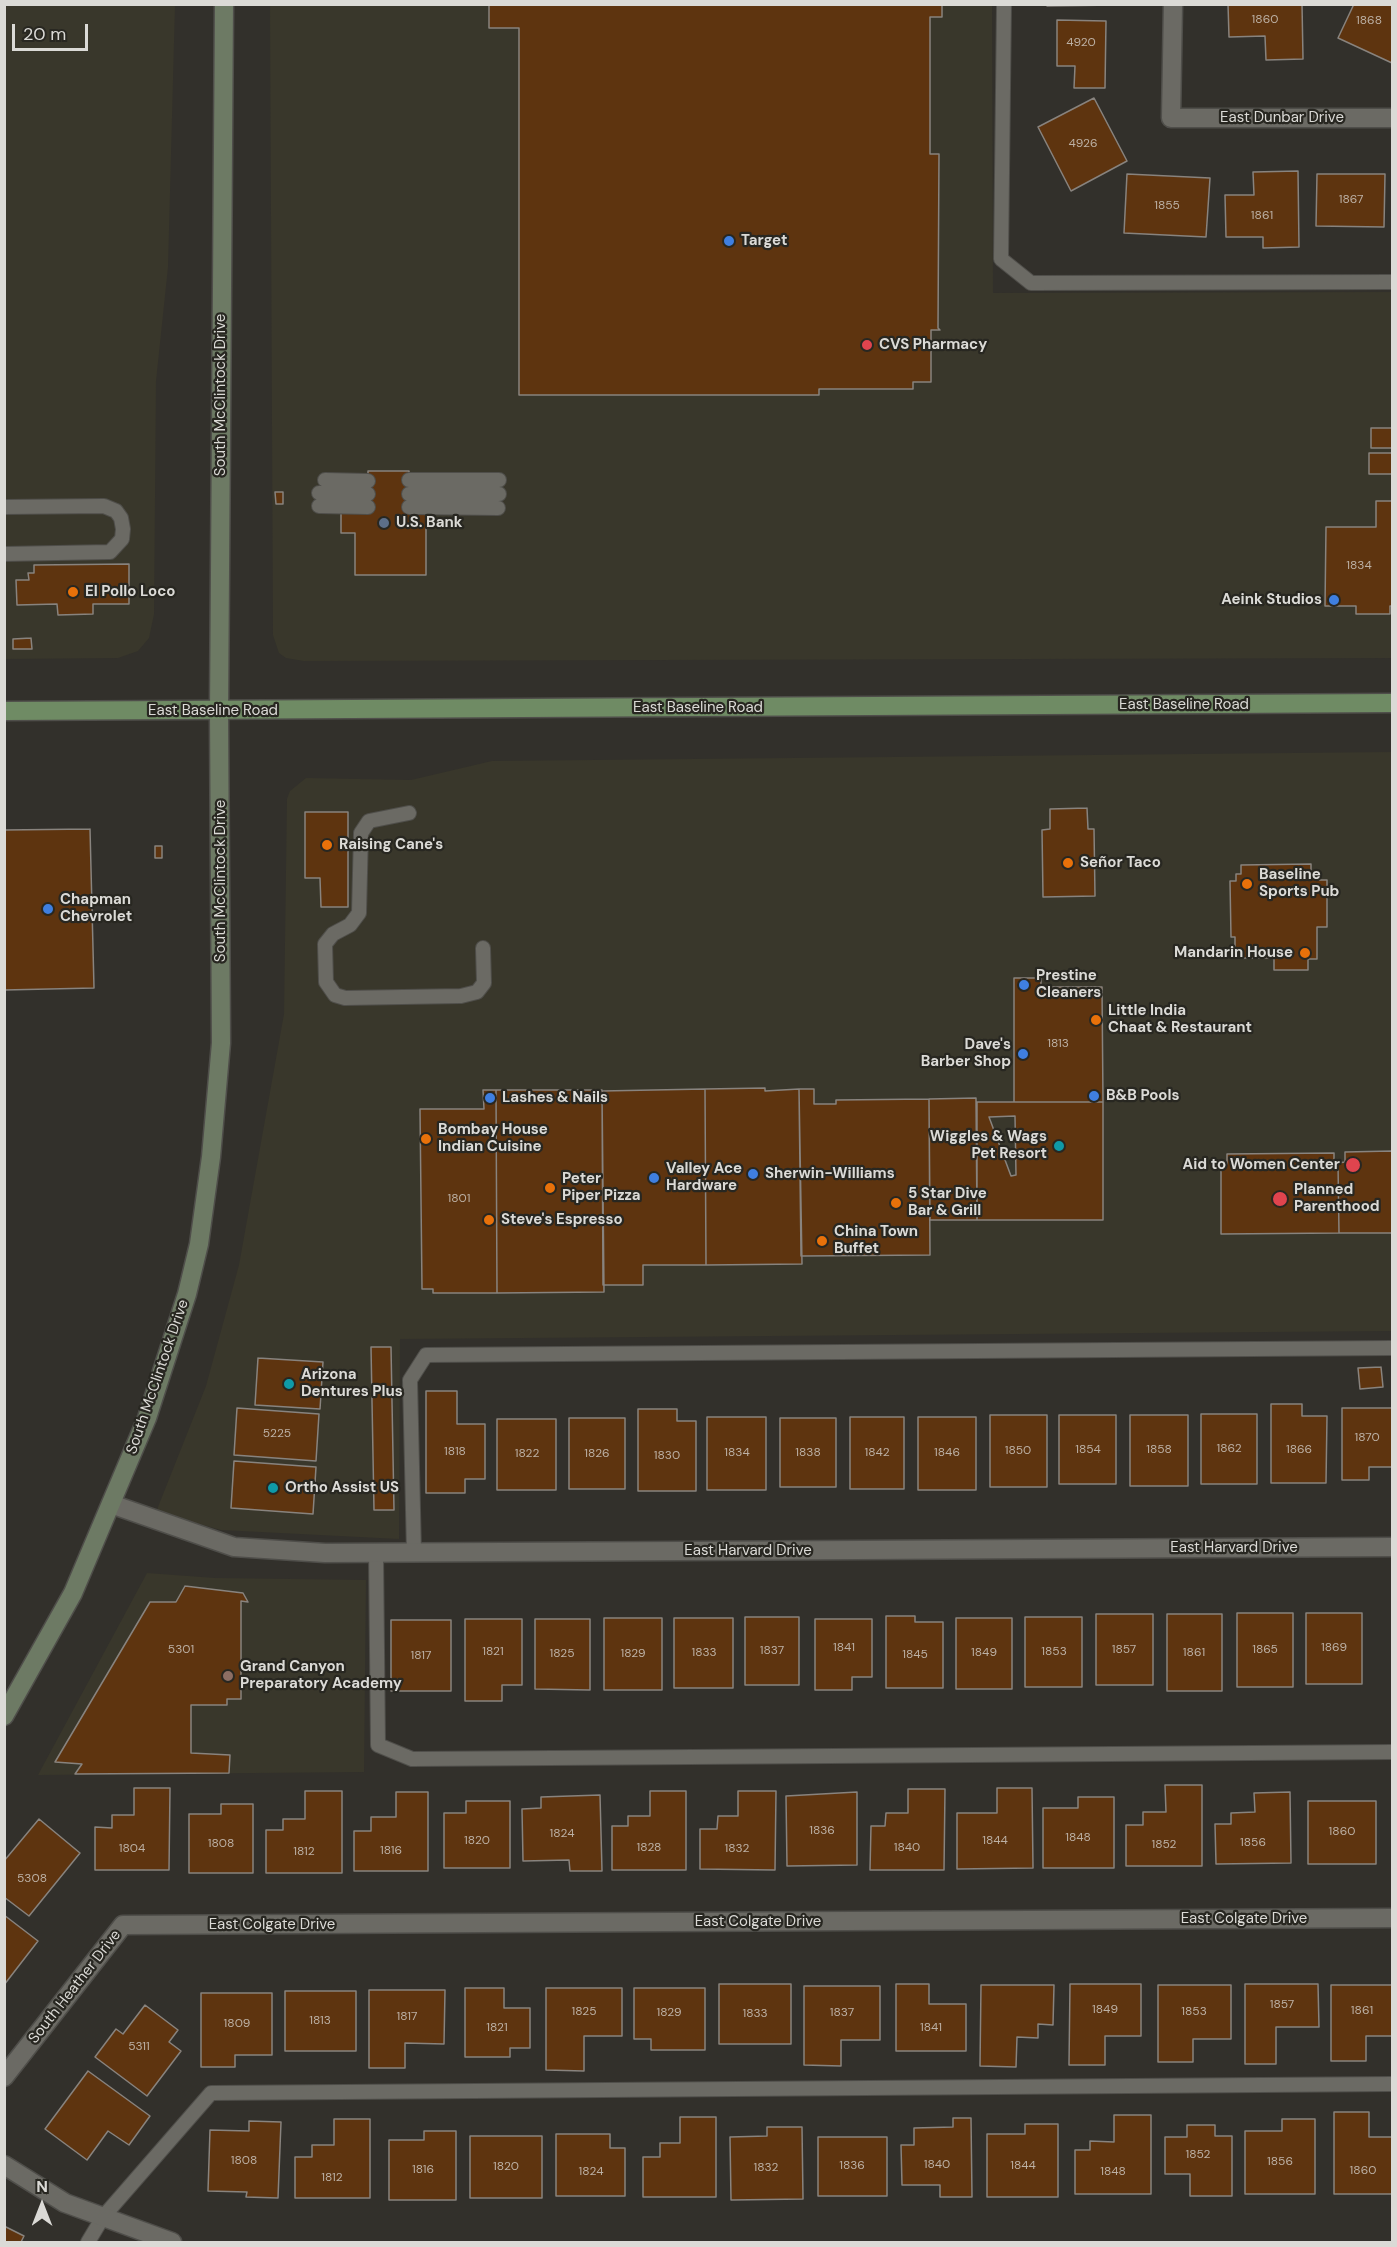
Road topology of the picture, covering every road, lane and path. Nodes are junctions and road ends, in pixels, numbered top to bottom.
1 (224, 4) edge
2 (1004, 4) edge
3 (1173, 4) edge
4 (1392, 118) edge
5 (1392, 282) edge
6 (325, 480) dead end
7 (409, 494) joint
8 (319, 500) dead end
9 (4, 507) edge
10 (4, 554) edge
11 (1392, 703) edge
12 (4, 711) edge
13 (219, 712) junction
14 (409, 813) dead end
15 (483, 948) dead end
16 (1392, 1348) edge
17 (111, 1504) junction
18 (1392, 1547) edge
19 (376, 1553) junction
20 (414, 1553) junction
21 (4, 1716) edge
22 (1392, 1752) edge
23 (1392, 1918) edge
24 (123, 1925) joint
25 (4, 2077) edge
26 (1392, 2084) edge
27 (4, 2165) edge
28 (103, 2217) junction
29 (88, 2242) edge
30 (172, 2242) edge

1 - 13 main road, South McClintock Drive
2 - 5 lane
3 - 4 street, East Dunbar Drive
6 - 8 lane
7 - 7 lane
9 - 10 lane
11 - 13 main road, East Baseline Road
12 - 13 main road, East Baseline Road
13 - 17 main road, South McClintock Drive
14 - 15 lane
16 - 20 lane
17 - 19 street, East Harvard Drive
17 - 21 main road, South McClintock Drive
18 - 20 street, East Harvard Drive
19 - 20 street, East Harvard Drive
19 - 22 lane
23 - 24 street, East Colgate Drive
24 - 25 street, South Heather Drive
26 - 28 lane
27 - 28 street
28 - 29 lane
28 - 30 street

